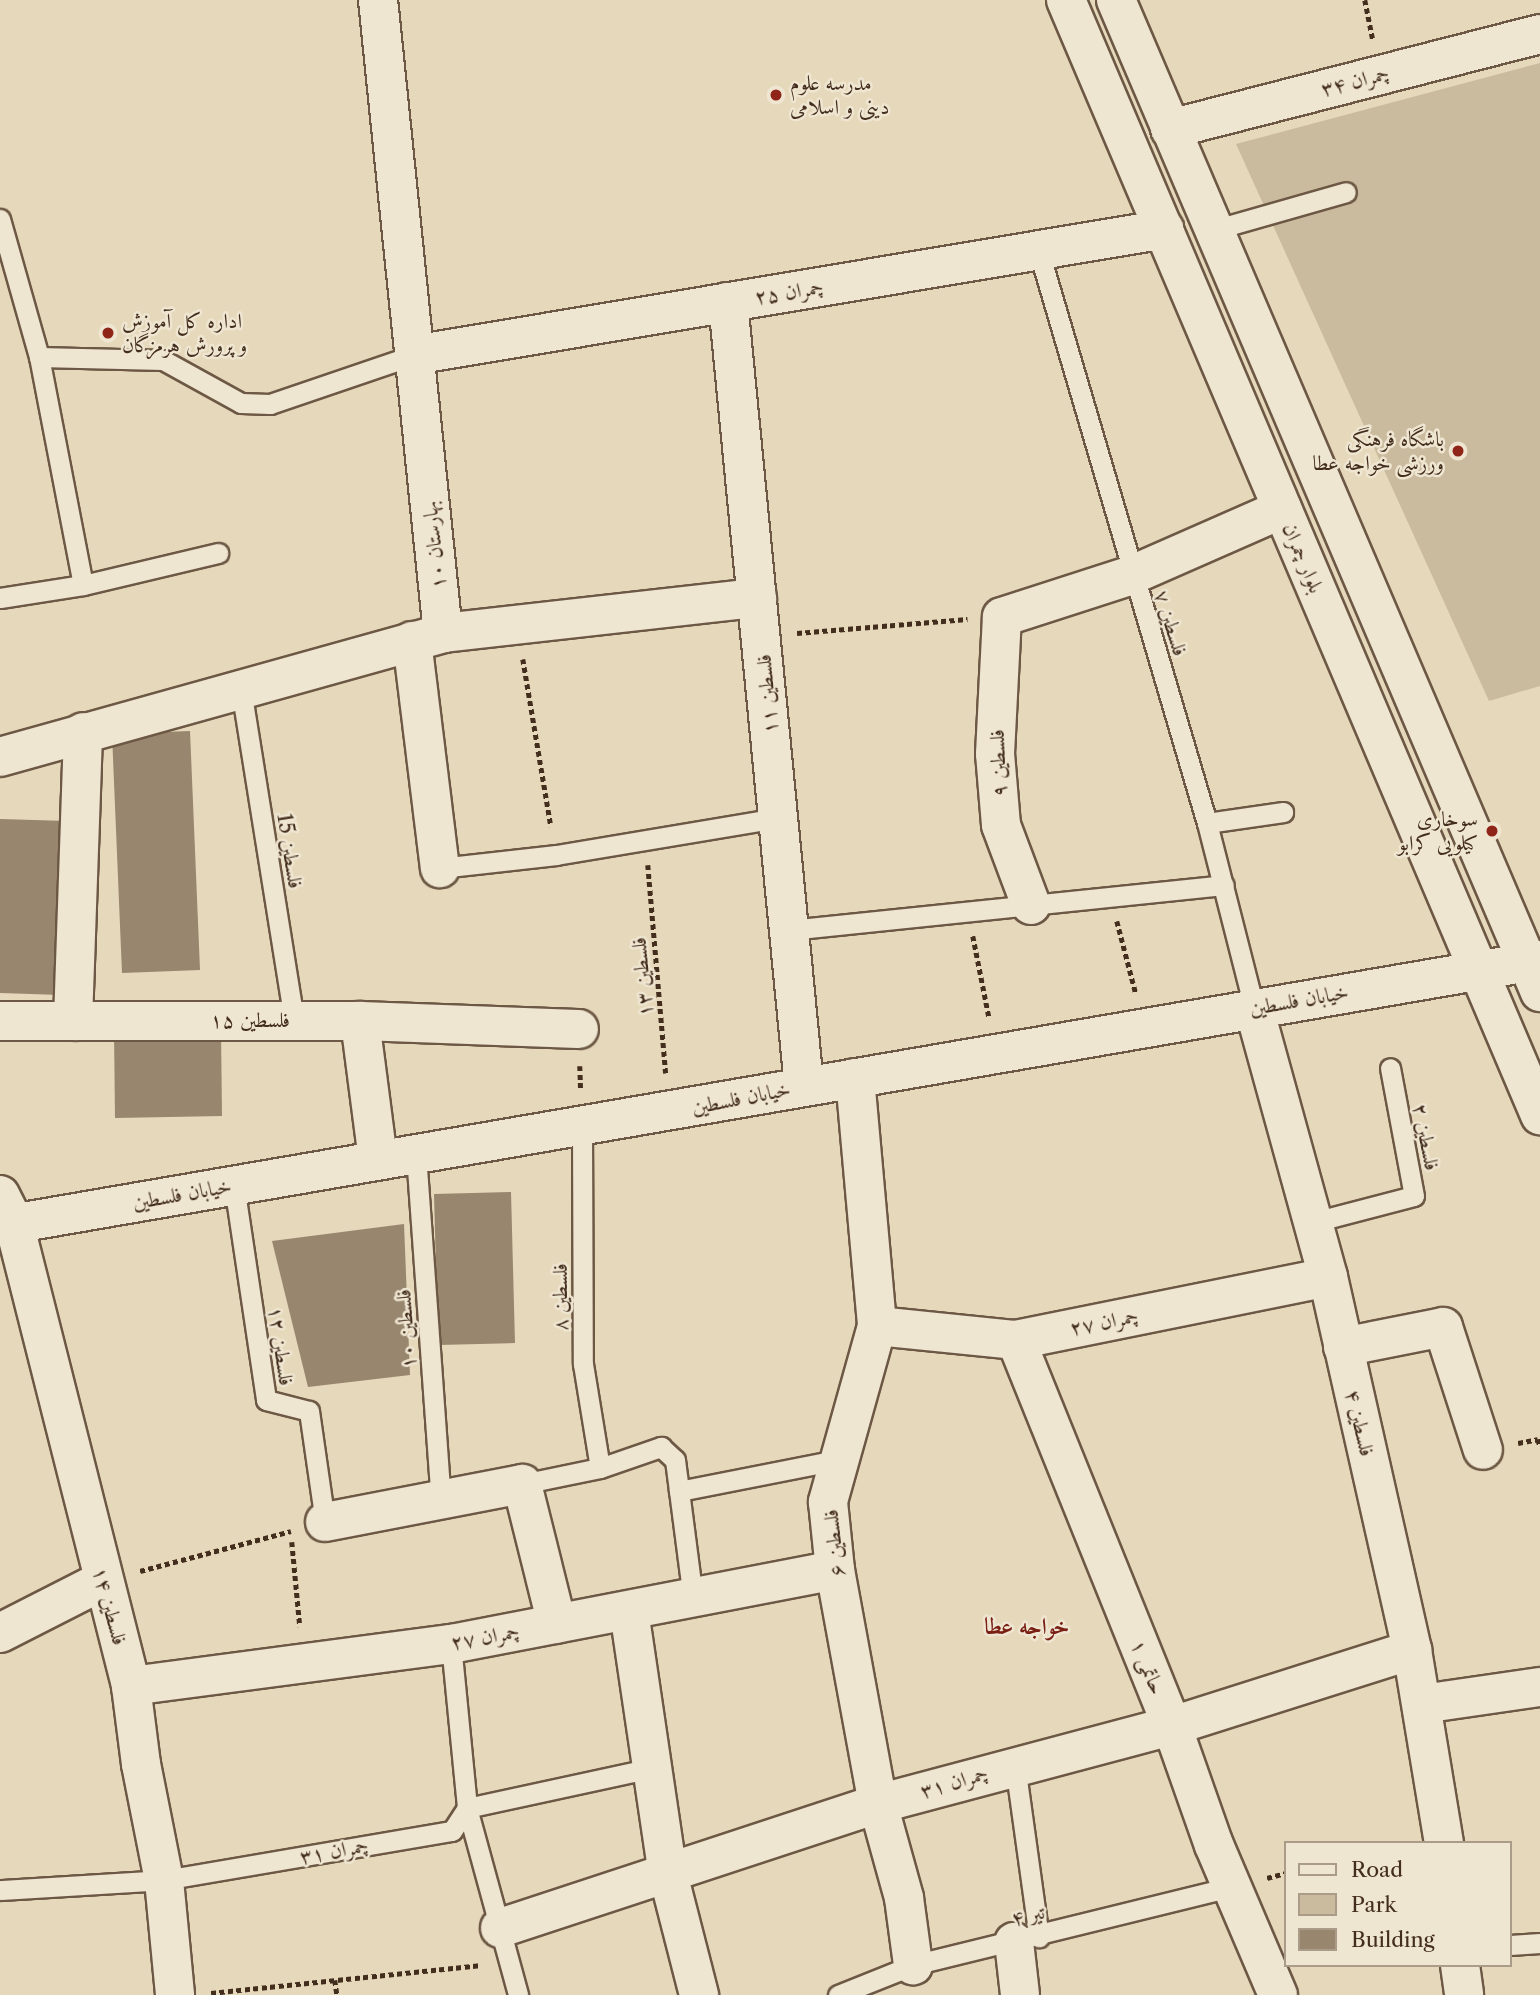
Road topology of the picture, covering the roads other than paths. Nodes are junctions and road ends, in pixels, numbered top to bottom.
1 (378, 0) edge
2 (1066, 0) edge
3 (1115, 0) edge
4 (1540, 34) edge
5 (1170, 129) junction
6 (1346, 191) dead end
7 (0, 219) edge
8 (1165, 229) junction
9 (1213, 230) junction
10 (1039, 252) junction
11 (728, 302) junction
12 (414, 355) junction
13 (39, 357) junction
14 (1282, 509) junction
15 (218, 553) dead end
16 (1132, 575) junction
17 (83, 585) junction
18 (0, 598) edge
19 (757, 598) junction
20 (427, 637) junction
21 (241, 689) junction
22 (83, 732) junction
23 (0, 757) edge
24 (1283, 812) dead end
25 (778, 818) junction
26 (1207, 823) junction
27 (440, 868) joint
28 (1224, 885) junction
29 (1031, 905) junction
30 (789, 930) junction
31 (1481, 969) junction
32 (1535, 971) edge
33 (1254, 1008) junction
34 (294, 1020) junction
35 (0, 1021) edge
36 (73, 1021) junction
37 (359, 1021) junction
38 (579, 1029) road end
39 (1390, 1068) dead end
40 (855, 1078) junction
41 (804, 1086) junction
42 (1540, 1115) edge
43 (582, 1125) junction
44 (416, 1154) junction
45 (378, 1160) junction
46 (234, 1185) junction
47 (5, 1215) edge
48 (1314, 1222) junction
49 (1328, 1277) junction
50 (877, 1326) junction
51 (1016, 1340) junction
52 (1343, 1347) junction
53 (1483, 1450) dead end
54 (837, 1460) junction
55 (600, 1468) junction
56 (522, 1484) junction
57 (679, 1491) junction
58 (441, 1501) junction
59 (308, 1526) joint
60 (835, 1570) junction
61 (102, 1581) junction
62 (693, 1598) junction
63 (629, 1611) junction
64 (557, 1624) junction
65 (0, 1633) edge
66 (451, 1644) junction
67 (1412, 1650) junction
68 (131, 1686) junction
69 (1540, 1687) edge
70 (1422, 1704) junction
71 (1172, 1726) junction
72 (1014, 1765) junction
73 (652, 1768) junction
74 (877, 1804) junction
75 (467, 1808) junction
76 (1444, 1841) edge
77 (668, 1874) junction
78 (164, 1880) junction
79 (1231, 1887) junction
80 (0, 1890) edge
81 (1027, 1939) junction
82 (1540, 1943) edge
83 (505, 1945) junction
84 (1512, 1945) edge
85 (913, 1965) junction
86 (1460, 1967) edge
87 (188, 1994) edge
88 (518, 1995) edge
89 (699, 1995) edge
90 (838, 1995) edge
91 (1020, 1995) edge
92 (1278, 1995) edge
93 (1464, 1995) edge

1 - 12 street, بهارستان ۱۰
2 - 8 street, بلوار چمران
3 - 5 street
4 - 5 street, چمران ۳۴
5 - 9 street
6 - 9 lane
7 - 13 lane
8 - 10 street, چمران ۲۵
8 - 14 street, بلوار چمران
9 - 32 street
10 - 11 street, چمران ۲۵
10 - 16 lane, فلسطین ۷
11 - 12 street, چمران ۲۵
11 - 19 street, فلسطین ۱۱
12 - 13 lane
12 - 20 street, بهارستان ۱۰
13 - 17 lane
14 - 16 street
14 - 31 street, بلوار چمران
15 - 17 lane
16 - 26 lane, فلسطین ۷
16 - 29 street, فلسطین ۹
17 - 18 lane
19 - 20 street
19 - 25 street, فلسطین ۱۱
20 - 21 street
20 - 27 street, بهارستان ۱۰
21 - 22 street
21 - 34 lane, فلسطین 15
22 - 23 street
22 - 36 street
24 - 26 lane
25 - 27 lane
25 - 30 street, فلسطین ۱۱
26 - 28 lane, فلسطین ۷
28 - 29 lane
28 - 33 lane, فلسطین ۷
29 - 30 lane
30 - 41 street, فلسطین ۱۱
31 - 32 street, خیابان فلسطین
31 - 33 street, خیابان فلسطین
31 - 42 street, بلوار چمران
33 - 40 street, خیابان فلسطین
33 - 48 street, فلسطین ۴
34 - 36 street, فلسطین ۱۵
34 - 37 street, فلسطین ۱۵
35 - 36 street, فلسطین ۱۵
37 - 38 street, فلسطین ۱۵
37 - 45 street
39 - 48 lane, فلسطین ۲
40 - 41 street, خیابان فلسطین
40 - 50 street, فلسطین ۶
41 - 43 street, خیابان فلسطین
43 - 44 street, خیابان فلسطین
43 - 55 lane, فلسطین ۸
44 - 45 street, خیابان فلسطین
44 - 58 lane, فلسطین ۱۰
45 - 46 street, خیابان فلسطین
46 - 47 street, خیابان فلسطین
46 - 59 lane, فلسطین ۱۲
47 - 61 street, فلسطین ۱۴
48 - 49 street, فلسطین ۴
49 - 51 street, چمران ۲۷
49 - 52 street, فلسطین ۴
50 - 51 street, چمران ۲۷
50 - 54 street, فلسطین ۶
51 - 71 street, حاتمی ۱
52 - 53 street
52 - 67 street, فلسطین ۴
54 - 57 lane
54 - 60 street, فلسطین ۶
55 - 56 lane
55 - 57 lane
56 - 58 street
56 - 64 street
57 - 62 lane
58 - 59 street
60 - 62 street, چمران ۲۷
60 - 74 street, فلسطین ۶
61 - 65 street
61 - 68 street, فلسطین ۱۴
62 - 63 street, چمران ۲۷
63 - 64 street, چمران ۲۷
63 - 73 street
64 - 66 street, چمران ۲۷
66 - 68 street, چمران ۲۷
66 - 75 lane
67 - 70 street, فلسطین ۴
67 - 71 street, چمران ۳۱
68 - 78 street, فلسطین ۱۴
69 - 70 street
70 - 76 street, فلسطین ۴
71 - 72 street, چمران ۳۱
71 - 79 street, حاتمی ۱
72 - 74 street, چمران ۳۱
72 - 81 lane
73 - 75 lane
73 - 77 street
74 - 77 street, چمران ۳۱
74 - 85 street, فلسطین ۶
75 - 78 lane, چمران ۳۱
75 - 83 lane
77 - 83 street, چمران ۳۱
77 - 89 street
78 - 80 lane, چمران ۳۱
78 - 87 street, فلسطین ۱۴
79 - 81 lane, تیر ۴
79 - 92 street, حاتمی ۱
81 - 85 lane, تیر ۴
81 - 91 street
82 - 84 lane
83 - 88 lane
85 - 90 lane, تیر ۴
86 - 93 street

